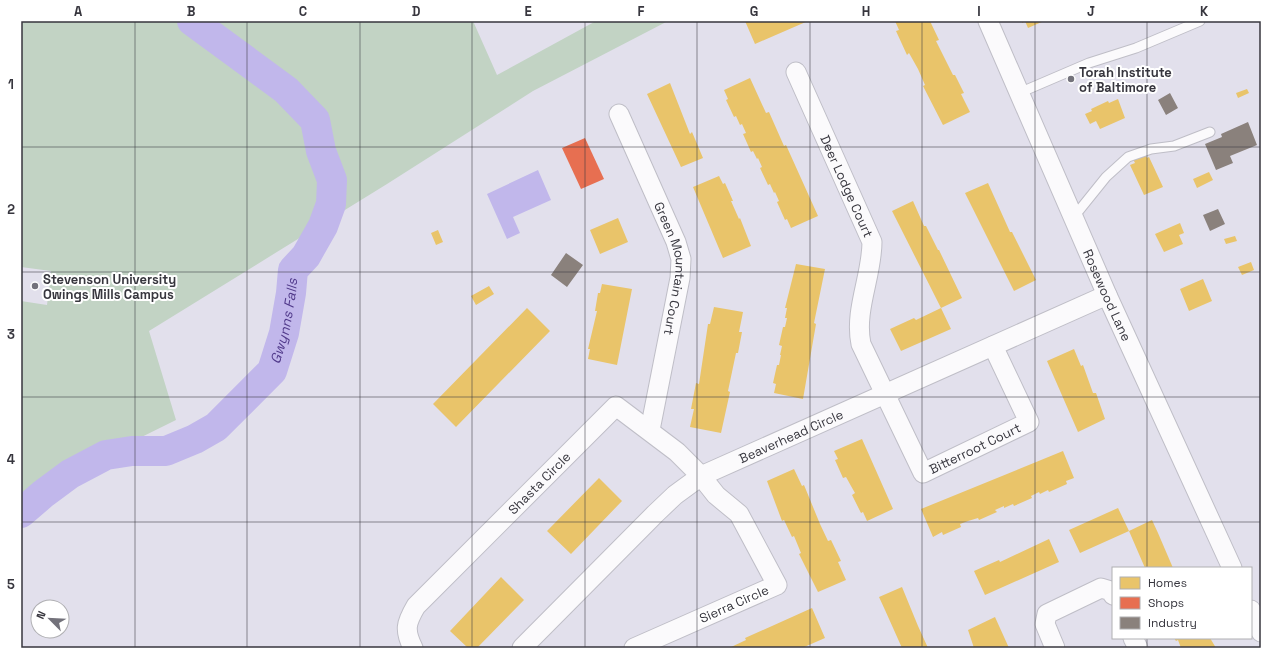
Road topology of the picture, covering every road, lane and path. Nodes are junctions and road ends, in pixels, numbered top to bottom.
1 (988, 21) edge
2 (1200, 21) edge
3 (796, 72) dead end
4 (1019, 92) junction
5 (619, 114) dead end
6 (1210, 132) dead end
7 (1073, 218) junction
8 (1107, 295) junction
9 (993, 346) junction
10 (886, 394) junction
11 (650, 430) junction
12 (701, 476) junction
13 (1232, 567) edge
14 (1112, 593) edge
15 (1252, 612) edge
16 (1261, 632) edge
17 (1134, 639) edge
18 (413, 648) edge
19 (522, 648) edge
20 (634, 648) edge
21 (1055, 648) edge
22 (1138, 648) edge

1 - 4 street, Rosewood Lane
2 - 4 lane
3 - 10 street, Deer Lodge Court
4 - 7 street, Rosewood Lane
5 - 11 street, Green Mountain Court
6 - 7 lane
7 - 8 street, Rosewood Lane
8 - 9 street, Beaverhead Circle
8 - 13 street, Rosewood Lane
9 - 10 street, Beaverhead Circle
9 - 10 street, Bitterroot Court
10 - 12 street, Beaverhead Circle
11 - 12 street, Shasta Circle
11 - 18 street, Shasta Circle
12 - 19 street, Beaverhead Circle
12 - 20 street, Sierra Circle
14 - 21 street
15 - 16 street
17 - 22 street

